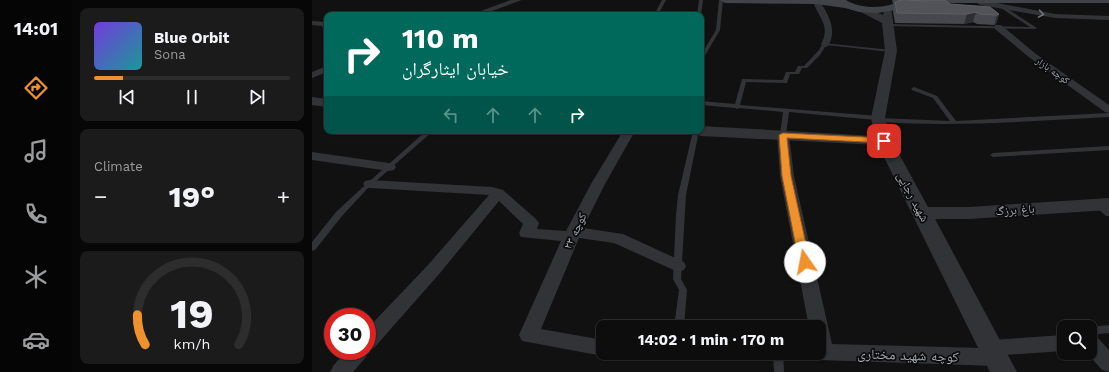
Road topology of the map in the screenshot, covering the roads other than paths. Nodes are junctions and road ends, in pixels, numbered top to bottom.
1 (518, 0) edge
2 (664, 0) edge
3 (701, 0) edge
4 (721, 0) edge
5 (725, 0) edge
6 (801, 0) edge
7 (916, 0) edge
8 (976, 0) edge
9 (1109, 0) edge
10 (820, 1) edge
11 (952, 2) edge
12 (843, 3) edge
13 (1002, 7) junction
14 (483, 12) edge
15 (658, 12) edge
16 (699, 12) edge
17 (891, 12) edge
18 (1109, 18) edge
19 (312, 23) edge
20 (324, 24) edge
21 (998, 27) junction
22 (825, 44) junction
23 (891, 51) junction
24 (704, 54) edge
25 (324, 70) edge
26 (312, 75) edge
27 (914, 89) dead end
28 (312, 101) edge
29 (324, 103) edge
30 (704, 103) edge
31 (737, 106) junction
32 (1109, 110) edge
33 (786, 111) junction
34 (1109, 115) edge
35 (878, 119) junction
36 (955, 123) junction
37 (704, 131) edge
38 (427, 134) edge
39 (627, 134) edge
40 (695, 134) edge
41 (783, 135) junction
42 (884, 141) junction
43 (1109, 148) edge
44 (993, 155) dead end
45 (312, 156) edge
46 (389, 167) junction
47 (370, 184) junction
48 (498, 193) junction
49 (1106, 207) edge
50 (922, 214) junction
51 (572, 234) junction
52 (312, 248) edge
53 (678, 266) junction
54 (680, 320) edge
55 (817, 320) edge
56 (1109, 329) edge
57 (1097, 330) edge
58 (376, 333) edge
59 (1057, 345) edge
60 (596, 347) edge
61 (1097, 351) edge
62 (826, 352) edge
63 (997, 359) edge
64 (351, 360) edge
65 (778, 360) edge
66 (1109, 364) edge
67 (340, 372) edge
68 (778, 372) edge

1 - 14 street
2 - 15 lane
3 - 16 lane
4 - 24 lane
5 - 6 main road
6 - 10 main road
7 - 11 main road
7 - 17 main road
8 - 9 main road
8 - 11 main road
8 - 13 street
10 - 12 main road
10 - 22 street
12 - 17 main road
13 -> 18 street
13 - 21 lane
17 - 21 lane
17 - 23 street, شهید رجایی
19 - 20 street
21 - 32 street, کوچه بازار
22 - 23 lane
22 - 31 lane
23 - 35 street, شهید رجایی
25 - 26 street
27 - 36 lane
28 - 29 street
30 - 31 lane
31 - 33 lane
33 - 35 lane
33 - 41 lane
34 - 36 lane
35 - 36 lane
35 - 42 street, شهید رجایی
37 - 41 street
38 - 46 lane
39 - 51 street, کوچه ۲۳
40 - 53 lane
41 - 42 street
41 - 55 street
42 - 50 street, شهید رجایی
43 - 44 lane
45 - 46 street
46 - 47 lane
47 - 48 street
47 - 52 lane
48 - 51 street
48 - 58 street
49 - 50 street, باغ برزگ
50 - 63 street, شهید رجایی
51 - 53 street
51 - 60 street, کوچه ۲۳
53 - 54 lane
56 - 57 lane
59 - 63 street, کوچه شهید مختاری
61 - 66 street
62 - 63 street, کوچه شهید مختاری
64 - 67 street
65 - 68 lane

